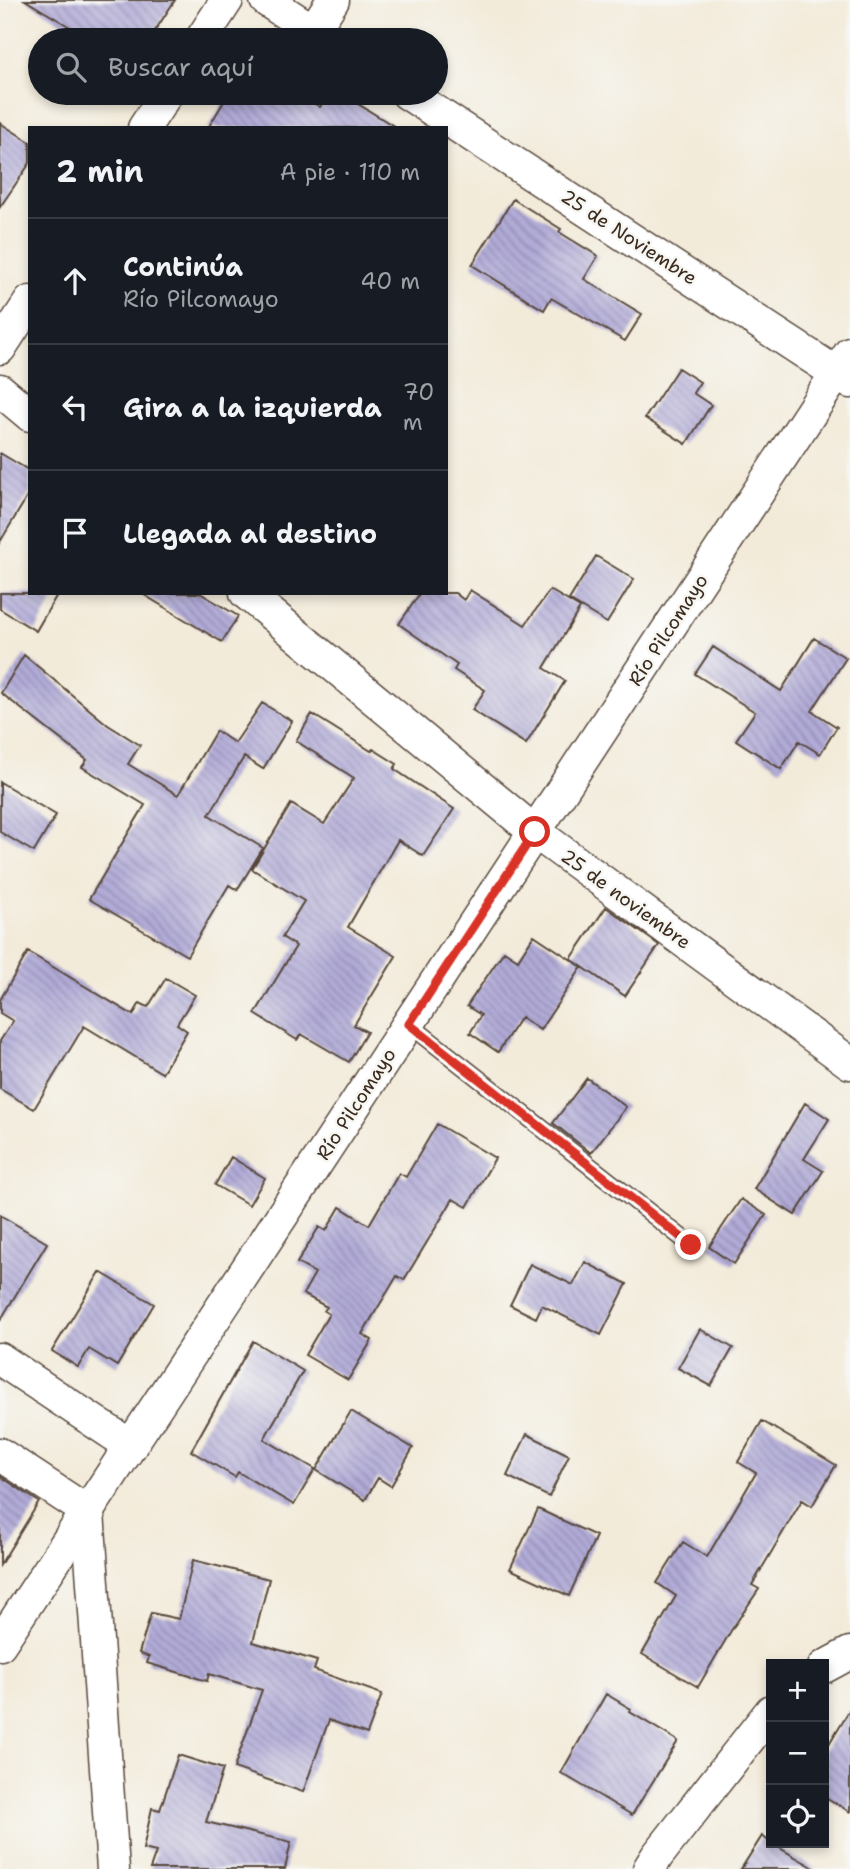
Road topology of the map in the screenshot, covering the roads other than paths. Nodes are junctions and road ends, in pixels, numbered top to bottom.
1 (227, 0) edge
2 (266, 0) edge
3 (333, 0) edge
4 (209, 28) edge
5 (308, 28) edge
6 (323, 28) edge
7 (158, 105) edge
8 (426, 105) edge
9 (145, 126) edge
10 (28, 305) edge
11 (0, 348) edge
12 (846, 369) edge
13 (0, 390) edge
14 (28, 413) edge
15 (248, 595) edge
16 (535, 832) junction
17 (409, 1024) junction
18 (850, 1063) edge
19 (691, 1245) dead end
20 (0, 1359) edge
21 (131, 1446) junction
22 (0, 1454) edge
23 (88, 1512) junction
24 (0, 1644) edge
25 (850, 1653) edge
26 (829, 1664) edge
27 (766, 1717) edge
28 (113, 1869) edge
29 (649, 1869) edge

1 - 4 street
2 - 5 street
3 - 6 street
7 - 9 street
8 - 12 street, 25 de Noviembre
10 - 11 street
12 - 16 street, Río Pilcomayo
13 - 14 street
15 - 16 street, 25 de noviembre
16 - 17 street, Río Pilcomayo
16 - 18 street, 25 de noviembre
17 - 19 lane
17 - 21 street, Río Pilcomayo
20 - 21 street
21 - 23 street, Río Pilcomayo
22 - 23 street
23 - 24 street, Río Pilcomayo
23 - 28 street
25 - 26 street
27 - 29 street

